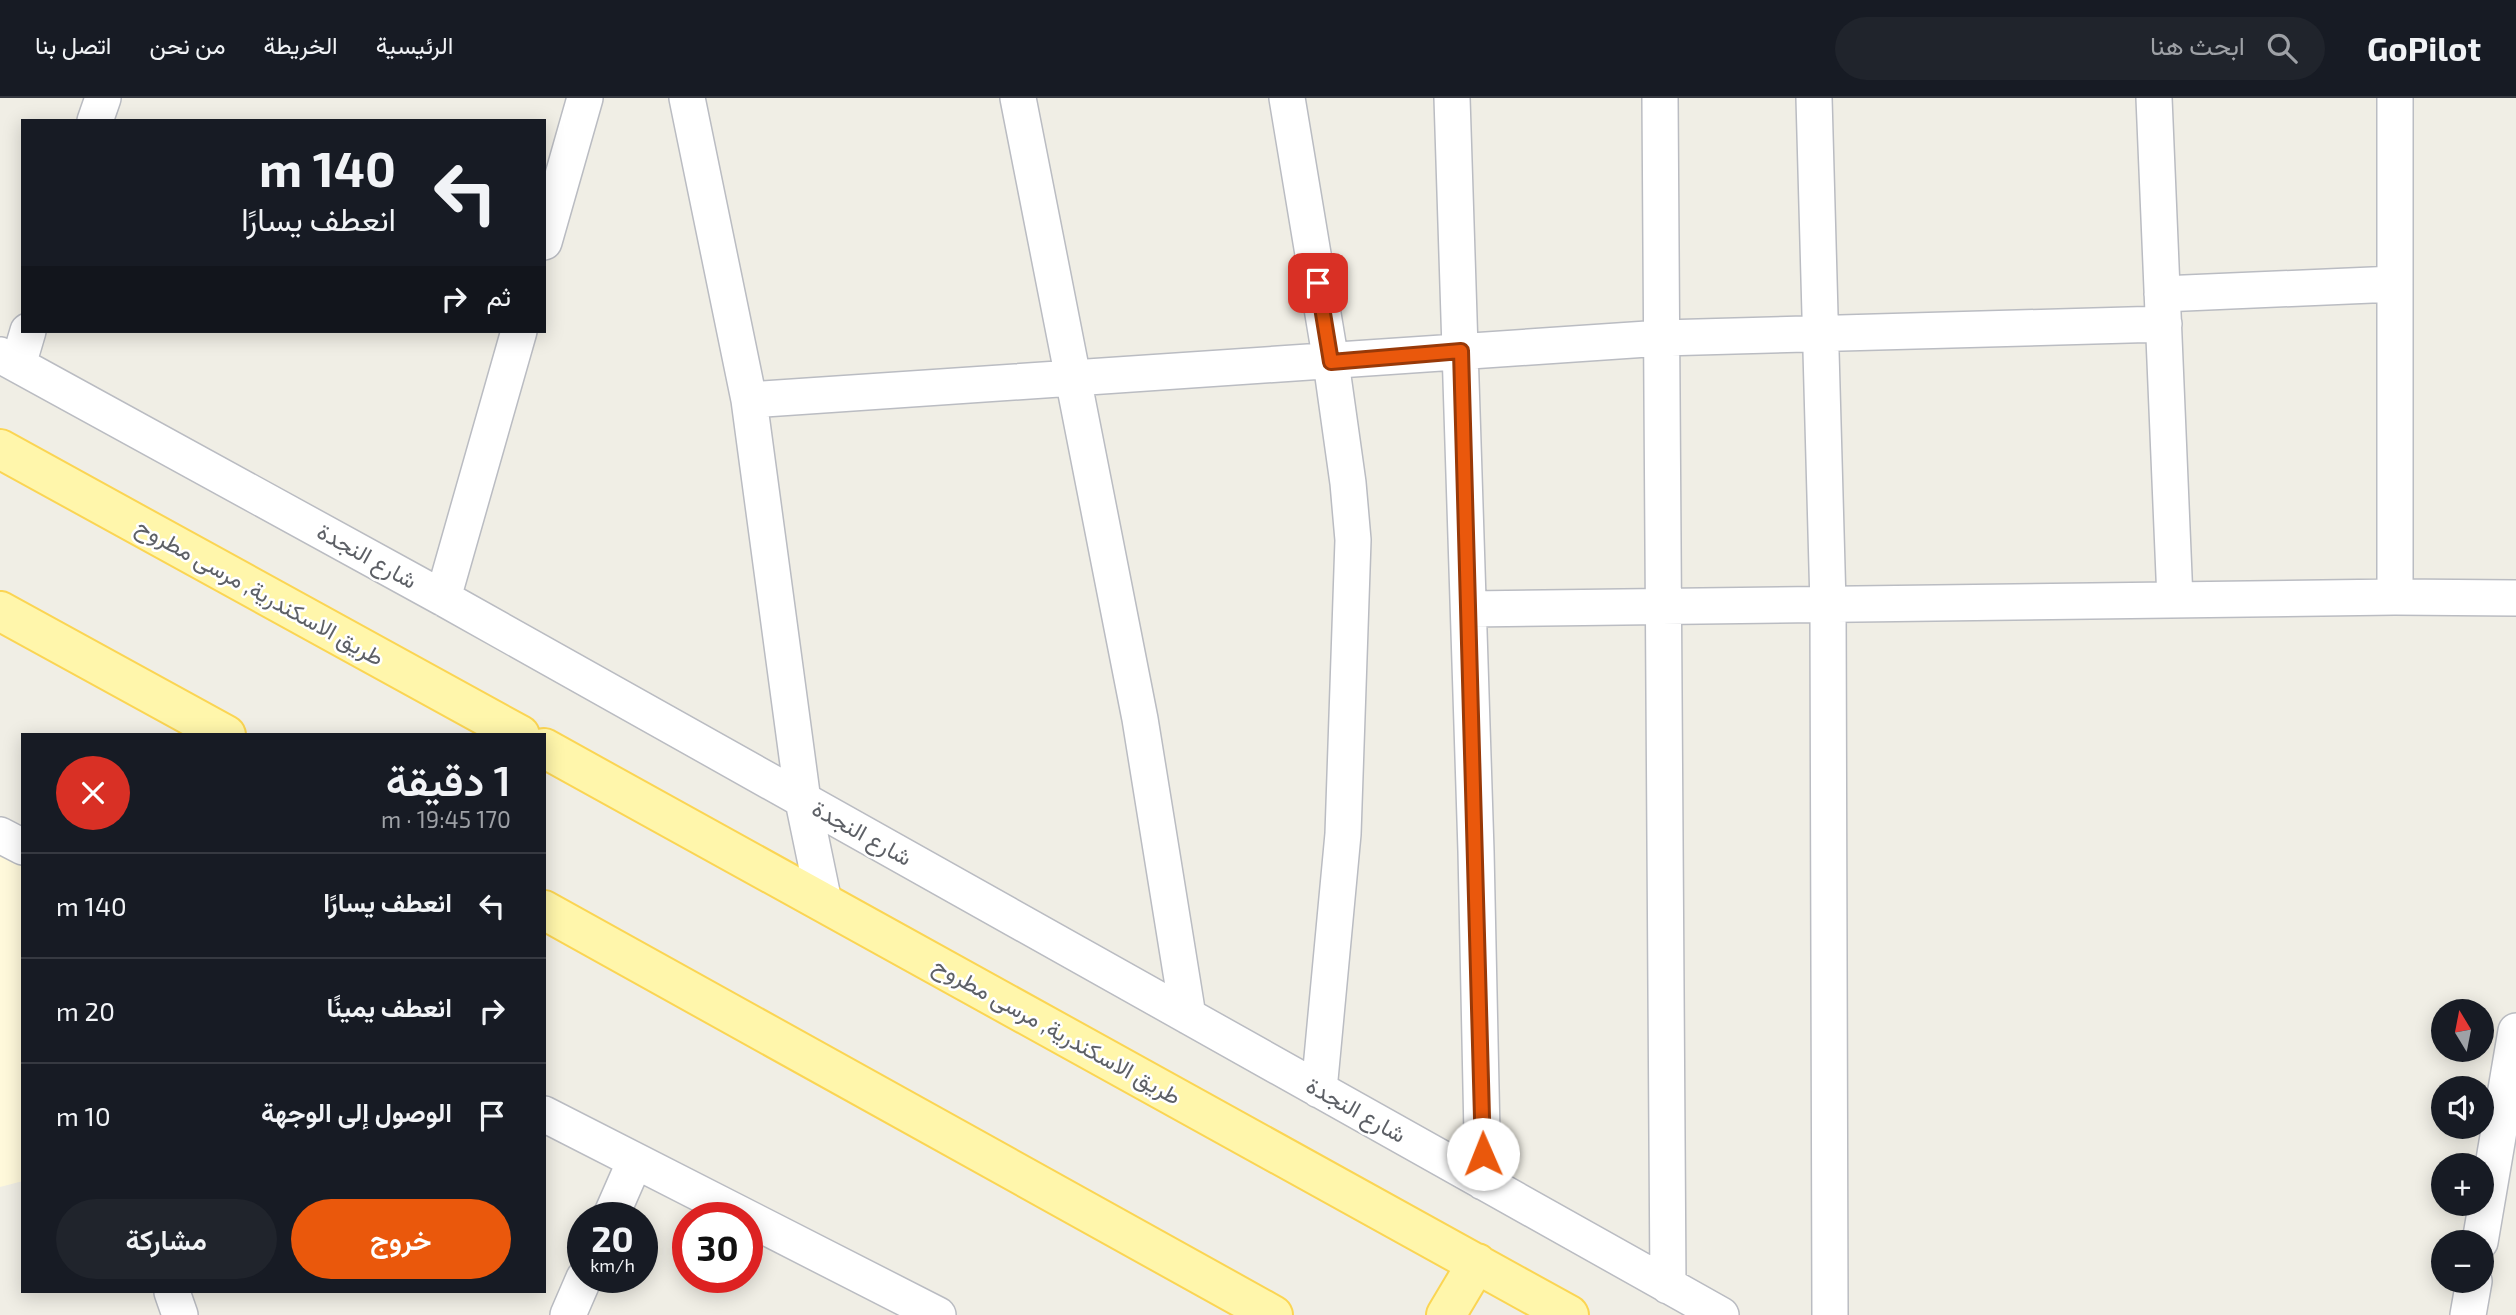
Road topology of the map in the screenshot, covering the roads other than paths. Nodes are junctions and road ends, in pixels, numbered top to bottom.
1 (103, 98) edge
2 (585, 98) edge
3 (687, 98) edge
4 (1018, 98) edge
5 (1287, 98) edge
6 (1452, 98) edge
7 (1660, 98) edge
8 (1814, 98) edge
9 (2154, 98) edge
10 (2395, 98) edge
11 (96, 119) edge
12 (546, 235) edge
13 (2395, 284) junction
14 (2163, 309) junction
15 (28, 333) edge
16 (518, 333) edge
17 (1821, 335) junction
18 (1662, 338) junction
19 (1461, 351) junction
20 (9, 360) edge
21 (1331, 362) junction
22 (1073, 378) junction
23 (749, 400) junction
24 (0, 449) edge
25 (443, 597) junction
26 (2395, 597) junction
27 (2516, 598) edge
28 (2175, 600) junction
29 (1828, 604) junction
30 (1664, 605) junction
31 (1469, 609) junction
32 (0, 611) edge
33 (222, 733) edge
34 (516, 733) edge
35 (546, 749) edge
36 (803, 801) junction
37 (0, 835) edge
38 (21, 846) edge
39 (824, 902) junction
40 (546, 911) edge
41 (1188, 1016) junction
42 (2516, 1031) edge
43 (1319, 1090) junction
44 (546, 1115) edge
45 (635, 1161) junction
46 (1483, 1182) junction
47 (617, 1202) edge
48 (2482, 1230) edge
49 (1477, 1263) junction
50 (1668, 1286) junction
51 (173, 1293) edge
52 (578, 1293) edge
53 (2471, 1293) edge
54 (180, 1315) edge
55 (568, 1315) edge
56 (938, 1315) edge
57 (1273, 1315) edge
58 (1446, 1315) edge
59 (1569, 1315) edge
60 (1721, 1315) edge
61 (1830, 1315) edge
62 (2468, 1315) edge

1 - 11 street
2 - 12 street
3 - 23 street
4 - 22 street
5 - 21 street
6 - 19 street
7 - 18 street
8 - 17 street
9 - 14 street
10 - 13 street
13 - 14 street
13 - 26 street
14 - 17 street
14 - 28 street
15 - 20 street
16 - 25 street
17 - 18 street
17 - 29 street
18 - 19 street
18 - 30 street
19 - 21 street
19 - 31 street
20 - 25 street, شارع النجدة
21 - 22 street
21 - 43 street
22 - 23 street
22 - 41 street
23 - 36 street
24 - 34 main road, طريق الاسكندرية, مرسى مطروح
25 - 36 street, شارع النجدة
26 - 27 street
26 - 28 street
28 - 29 street
29 - 30 street
29 - 61 street
30 - 31 street
30 - 50 street
31 - 46 street
32 - 33 main road
35 - 39 main road, طريق الاسكندرية, مرسى مطروح
36 - 39 street
36 - 41 street, شارع النجدة
37 - 38 street
39 - 49 main road, طريق الاسكندرية, مرسى مطروح
40 - 57 main road
41 - 43 street, شارع النجدة
42 - 48 street
43 - 46 street, شارع النجدة
44 - 45 street
45 - 47 street
45 - 56 street
46 - 50 street, شارع النجدة
49 - 58 main road
49 - 59 main road, طريق الاسكندرية, مرسى مطروح
50 - 60 street, شارع النجدة
51 - 54 street
52 - 55 street
53 - 62 street

